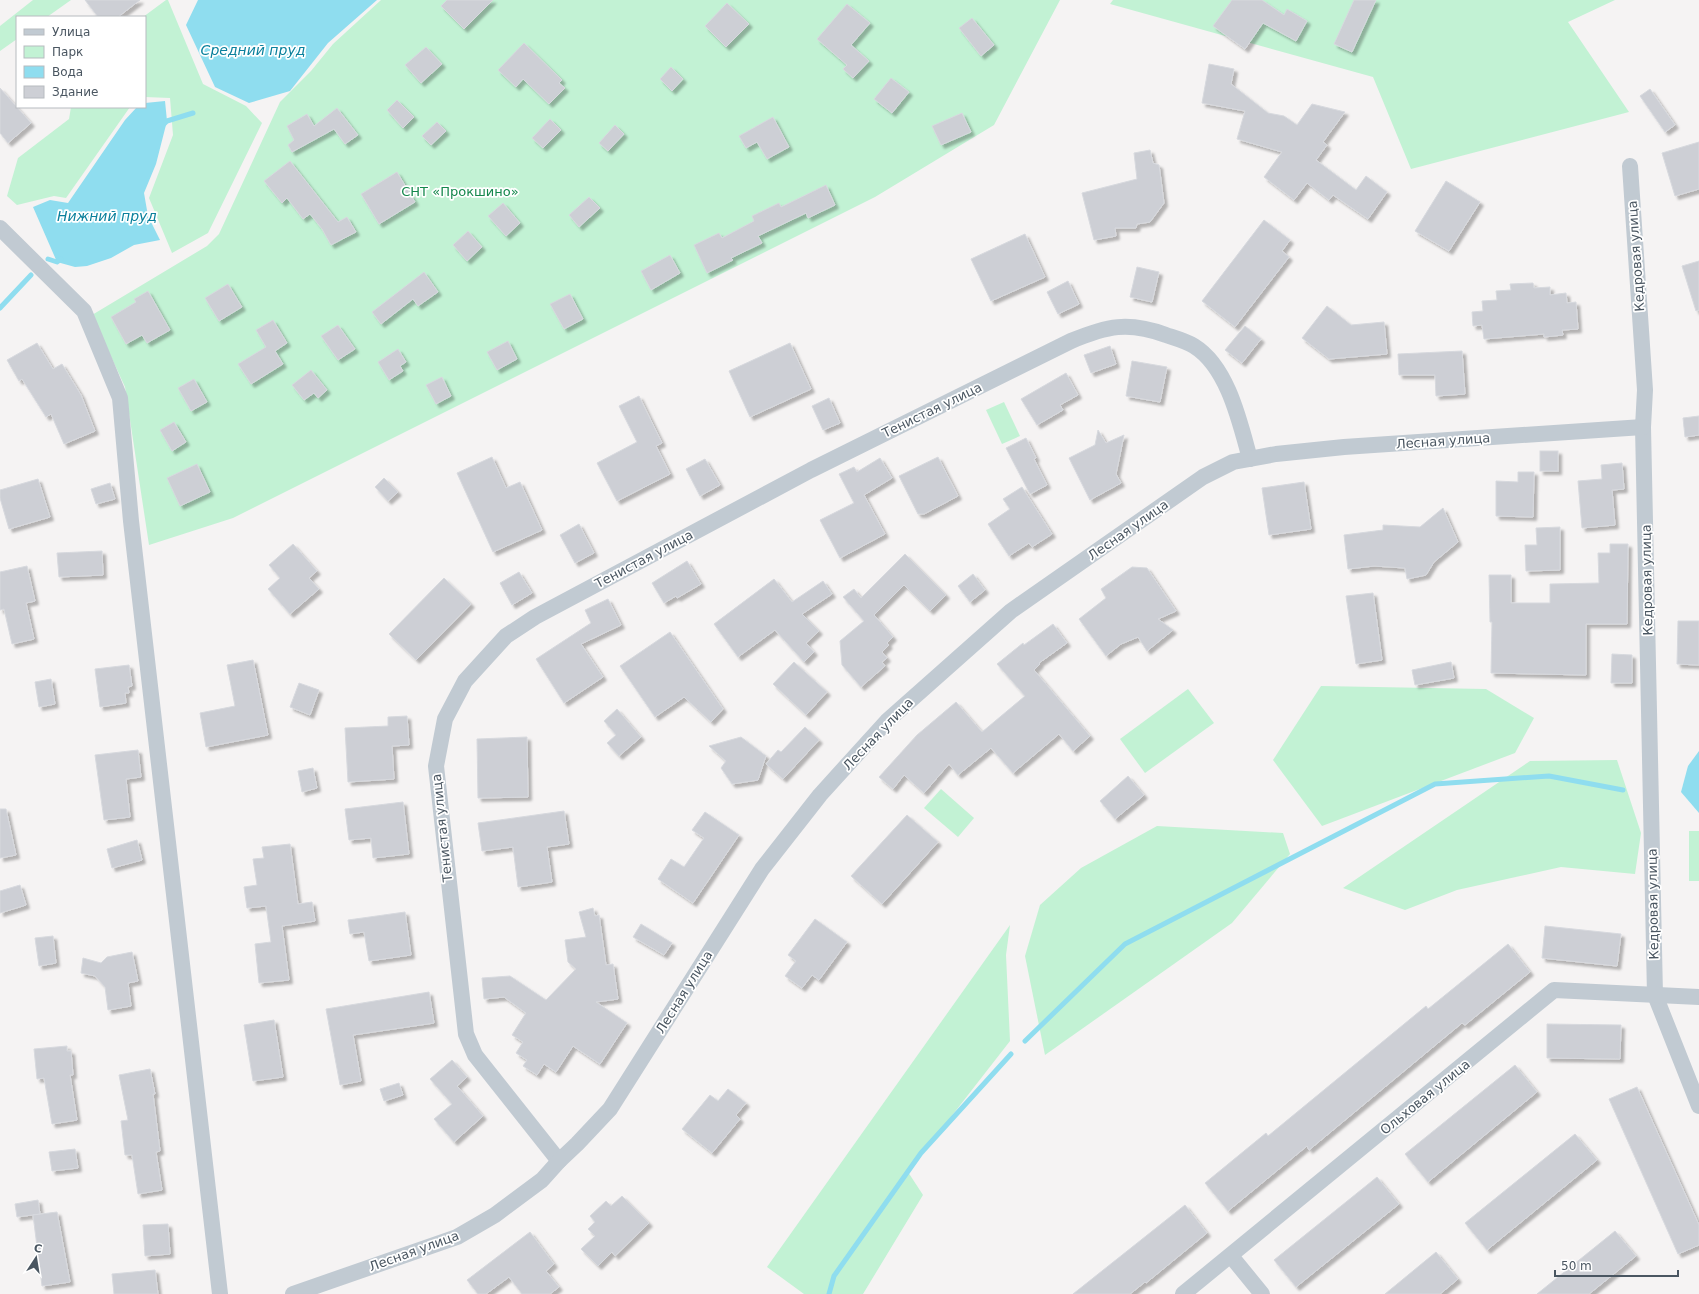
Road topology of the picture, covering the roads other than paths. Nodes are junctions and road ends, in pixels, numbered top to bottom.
1 (1630, 166) dead end
2 (0, 228) edge
3 (1643, 427) junction
4 (1250, 459) junction
5 (1655, 994) junction
6 (1699, 997) edge
7 (1699, 1106) edge
8 (559, 1161) junction
9 (1231, 1256) junction
10 (220, 1294) edge
11 (293, 1294) edge
12 (1183, 1294) edge
13 (1262, 1294) edge

1 - 3 street, Кедровая улица
2 - 10 street
3 - 4 street, Лесная улица
3 - 5 street, Кедровая улица
4 - 8 street, Лесная улица
4 - 8 street, Тенистая улица
5 - 6 street, Ольховая улица
5 - 7 street
5 - 9 street, Ольховая улица
8 - 11 street, Лесная улица
9 - 12 street, Ольховая улица
9 - 13 street

